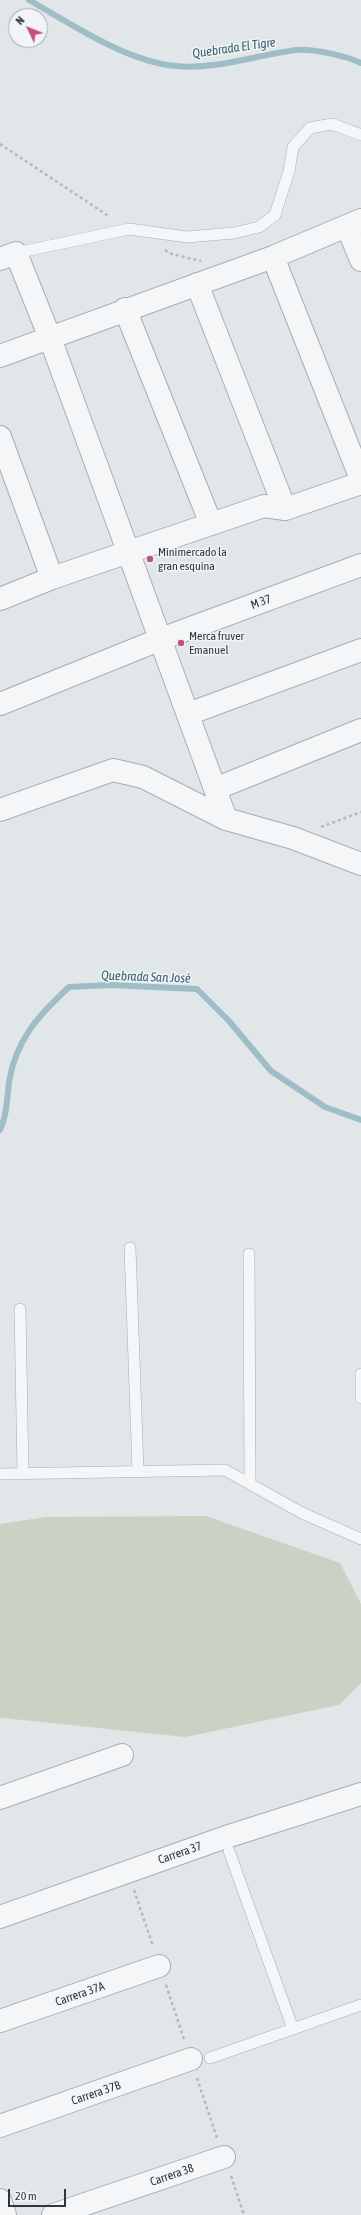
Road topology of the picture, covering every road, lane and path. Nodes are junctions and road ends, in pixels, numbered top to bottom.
1 (361, 135) edge
2 (354, 223) edge
3 (8, 256) edge
4 (272, 257) junction
5 (361, 260) edge
6 (198, 284) junction
7 (125, 309) junction
8 (50, 338) junction
9 (0, 356) edge
10 (0, 437) edge
11 (361, 479) edge
12 (361, 482) edge
13 (285, 509) junction
14 (211, 524) junction
15 (128, 554) junction
16 (361, 565) edge
17 (52, 578) junction
18 (0, 599) edge
19 (161, 639) junction
20 (361, 650) edge
21 (0, 704) edge
22 (188, 714) junction
23 (361, 730) edge
24 (215, 789) junction
25 (0, 810) edge
26 (361, 812) edge
27 (226, 819) junction
28 (293, 838) junction
29 (361, 864) edge
30 (130, 1248) dead end
31 (248, 1254) dead end
32 (20, 1309) dead end
33 (361, 1374) edge
34 (361, 1398) edge
35 (138, 1471) junction
36 (0, 1474) edge
37 (23, 1474) junction
38 (250, 1484) junction
39 (361, 1539) edge
40 (122, 1755) dead end
41 (361, 1794) edge
42 (0, 1798) edge
43 (229, 1851) dead end
44 (0, 1917) edge
45 (160, 1966) dead end
46 (361, 2005) edge
47 (0, 2021) edge
48 (293, 2029) junction
49 (200, 2059) joint
50 (0, 2126) edge
51 (224, 2157) dead end
52 (0, 2200) edge
53 (5, 2215) edge
54 (53, 2215) edge

1 - 3 lane
2 - 4 street
2 - 5 street
3 - 8 street
4 - 6 street
4 - 11 street
6 - 7 street
6 - 13 street
7 - 8 street
7 - 14 street
8 - 9 street
8 - 15 street
10 - 17 street
12 - 13 street
13 - 14 street
14 - 15 street
15 - 17 street
15 - 19 street
16 - 19 street, M 37
17 - 18 street
19 - 21 street, M 37
19 - 22 street
20 - 22 street
22 - 24 street
23 - 24 street
24 - 27 street
25 - 27 street
26 - 28 path
27 - 28 street
28 - 29 street
30 - 35 lane
31 - 38 lane
32 - 37 lane
33 - 34 lane
35 - 37 lane
35 - 38 lane
36 - 37 lane
38 - 39 lane
40 - 42 street
41 - 44 street, Carrera 37
43 - 48 lane
45 - 47 street, Carrera 37A
46 - 48 lane
48 - 49 lane
49 - 50 street, Carrera 37B
51 - 54 street, Carrera 38
52 - 53 street

